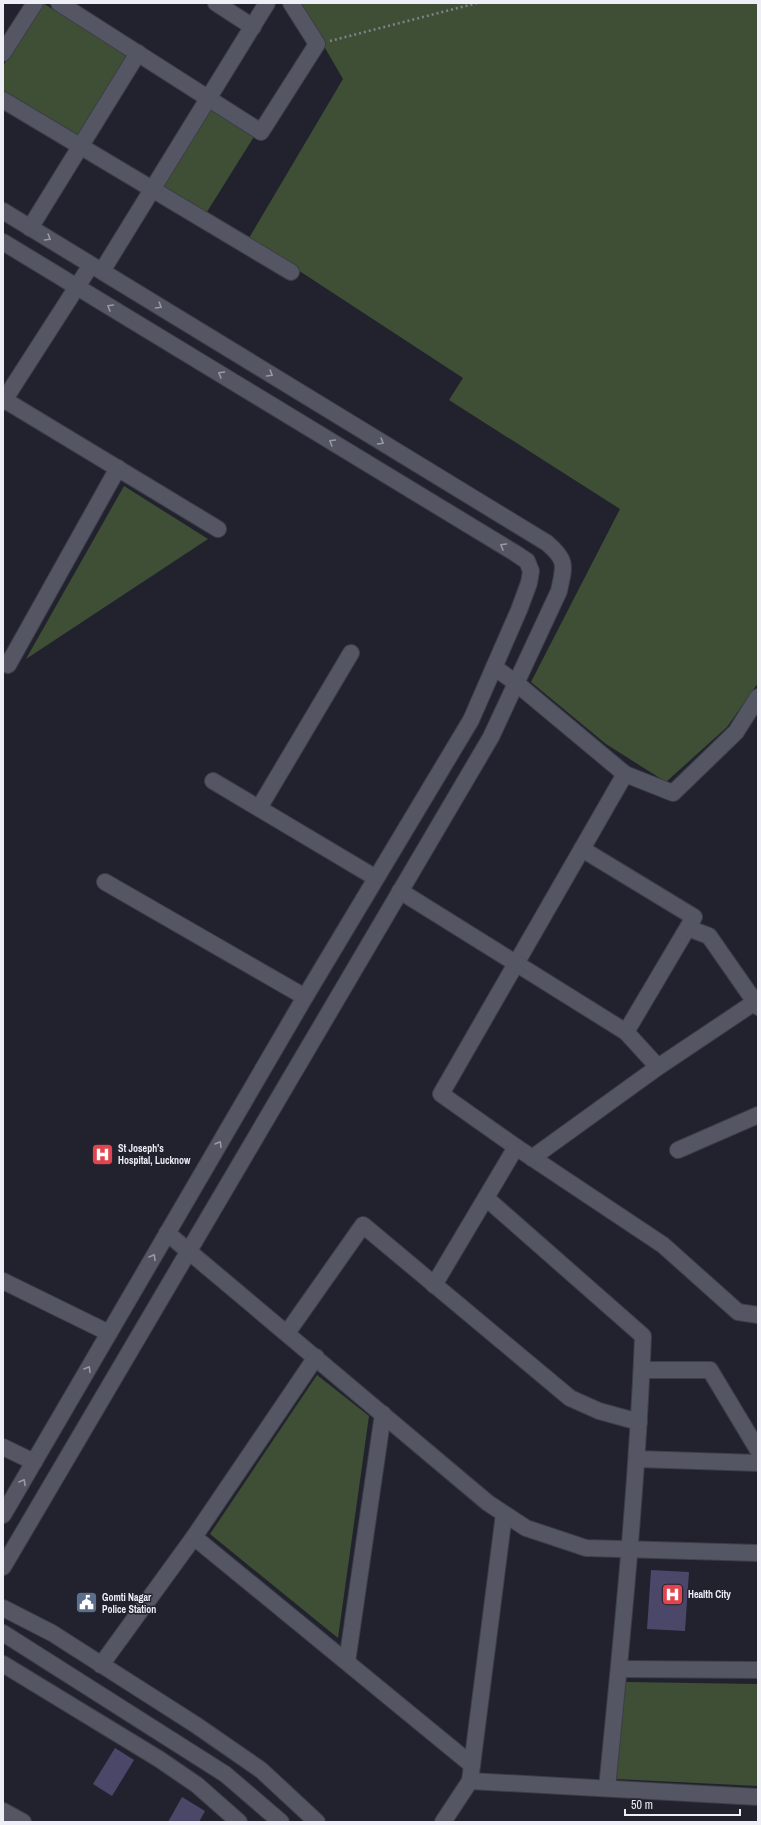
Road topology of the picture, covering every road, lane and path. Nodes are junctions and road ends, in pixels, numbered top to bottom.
1 (35, 3) edge
2 (59, 3) edge
3 (216, 3) edge
4 (267, 3) edge
5 (291, 3) edge
6 (477, 3) edge
7 (254, 27) junction
8 (317, 44) junction
9 (3, 53) edge
10 (138, 53) junction
11 (209, 99) junction
12 (3, 100) edge
13 (81, 146) junction
14 (153, 189) junction
15 (3, 211) edge
16 (30, 228) junction
17 (3, 242) edge
18 (97, 268) junction
19 (291, 272) dead end
20 (77, 287) junction
21 (3, 400) edge
22 (118, 468) junction
23 (218, 529) dead end
24 (351, 652) dead end
25 (3, 662) edge
26 (494, 667) junction
27 (516, 683) junction
28 (758, 697) edge
29 (624, 774) junction
30 (213, 781) dead end
31 (259, 808) junction
32 (582, 849) junction
33 (376, 878) junction
34 (104, 882) dead end
35 (400, 891) junction
36 (688, 928) junction
37 (516, 964) junction
38 (305, 997) junction
39 (756, 1004) edge
40 (626, 1032) junction
41 (658, 1066) junction
42 (758, 1115) edge
43 (516, 1147) junction
44 (678, 1150) dead end
45 (532, 1158) junction
46 (486, 1198) junction
47 (167, 1233) junction
48 (189, 1250) junction
49 (3, 1280) edge
50 (434, 1285) junction
51 (758, 1315) edge
52 (109, 1333) junction
53 (287, 1333) junction
54 (316, 1357) junction
55 (642, 1370) junction
56 (383, 1414) junction
57 (639, 1422) junction
58 (3, 1447) edge
59 (758, 1450) edge
60 (637, 1459) junction
61 (34, 1462) junction
62 (758, 1463) edge
63 (504, 1514) junction
64 (3, 1515) edge
65 (194, 1537) junction
66 (630, 1549) junction
67 (758, 1553) edge
68 (3, 1567) edge
69 (3, 1608) edge
70 (3, 1634) edge
71 (347, 1662) junction
72 (3, 1664) edge
73 (101, 1665) junction
74 (619, 1669) junction
75 (758, 1670) edge
76 (472, 1765) junction
77 (470, 1781) junction
78 (607, 1788) junction
79 (758, 1797) edge
80 (3, 1811) edge
81 (23, 1822) edge
82 (239, 1822) edge
83 (281, 1822) edge
84 (317, 1822) edge
85 (443, 1822) edge

1 - 9 street
2 - 10 street
3 - 7 street
4 - 7 street
5 - 8 street
6 - 8 path
7 - 11 street
8 - 11 street
10 - 11 street
10 - 13 street
11 - 14 street
12 - 13 street
13 - 14 street
13 - 16 street
14 - 18 street
14 - 19 street
15 - 16 street
16 -> 18 street
17 - 20 street
18 - 20 street
18 -> 27 street
20 - 21 street
26 -> 20 street
21 - 22 street
22 - 23 street
22 - 25 street
24 - 31 street
26 - 27 street
26 - 33 street
27 - 29 street
27 - 35 street
28 - 29 street
29 - 32 street
30 - 31 street
31 - 33 street
32 - 36 street
32 - 37 street
33 - 38 street
34 - 38 street
35 - 37 street
35 - 48 street
36 - 39 street
36 - 40 street
37 - 40 street
37 - 43 street
47 -> 38 street
39 - 41 street
40 - 41 street
41 - 45 street
42 - 44 street
43 - 45 street
43 - 46 street
45 - 51 street
46 - 50 street
46 - 55 street
47 - 48 street
52 -> 47 street
48 - 53 street
48 - 68 street
49 - 52 street
50 - 53 street
50 - 57 street
61 -> 52 street
53 - 54 street
54 - 56 street
54 - 65 street
55 - 57 street
55 - 59 street
56 - 63 street
56 - 71 street
57 - 60 street
58 - 61 street
60 - 62 street
60 - 66 street
64 -> 61 street
63 - 66 street
63 - 76 street
65 - 71 street
65 - 73 street
66 - 67 street
66 - 74 street
69 - 73 street
70 - 83 street
71 - 76 street
72 - 82 street
73 - 84 street
74 - 75 street
74 - 78 street
76 - 77 street
77 - 78 street
77 - 85 street
78 - 79 street
80 - 81 street

